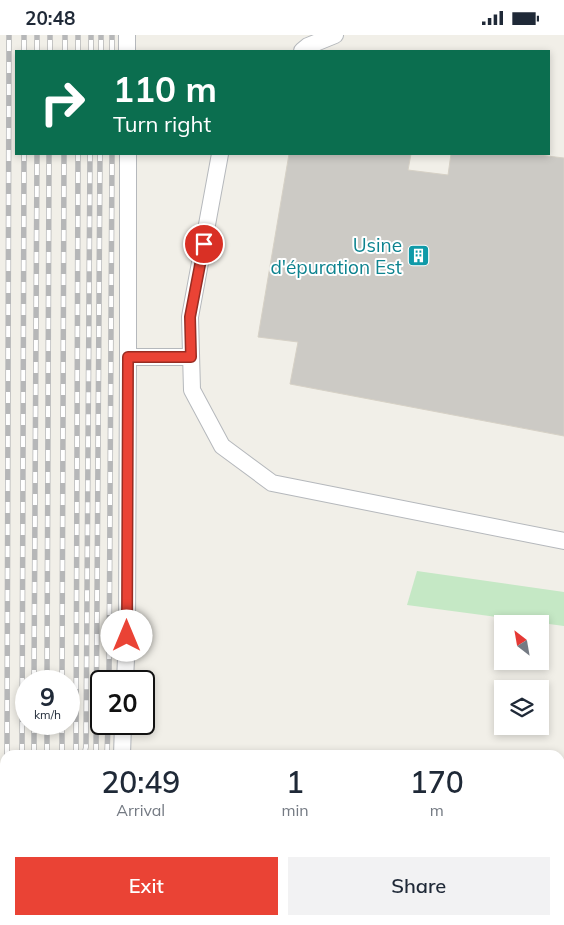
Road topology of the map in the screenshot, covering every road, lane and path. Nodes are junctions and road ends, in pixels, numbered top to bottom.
1 (127, 35) edge
2 (335, 35) edge
3 (128, 50) edge
4 (304, 50) edge
5 (128, 155) edge
6 (220, 155) edge
7 (128, 357) junction
8 (191, 357) junction
9 (564, 541) edge
10 (125, 670) edge
11 (123, 735) edge
12 (122, 750) edge

1 - 3 lane
2 - 4 lane
5 - 7 lane
6 - 8 lane
7 - 8 lane
7 - 10 lane
8 - 9 lane
11 - 12 lane

